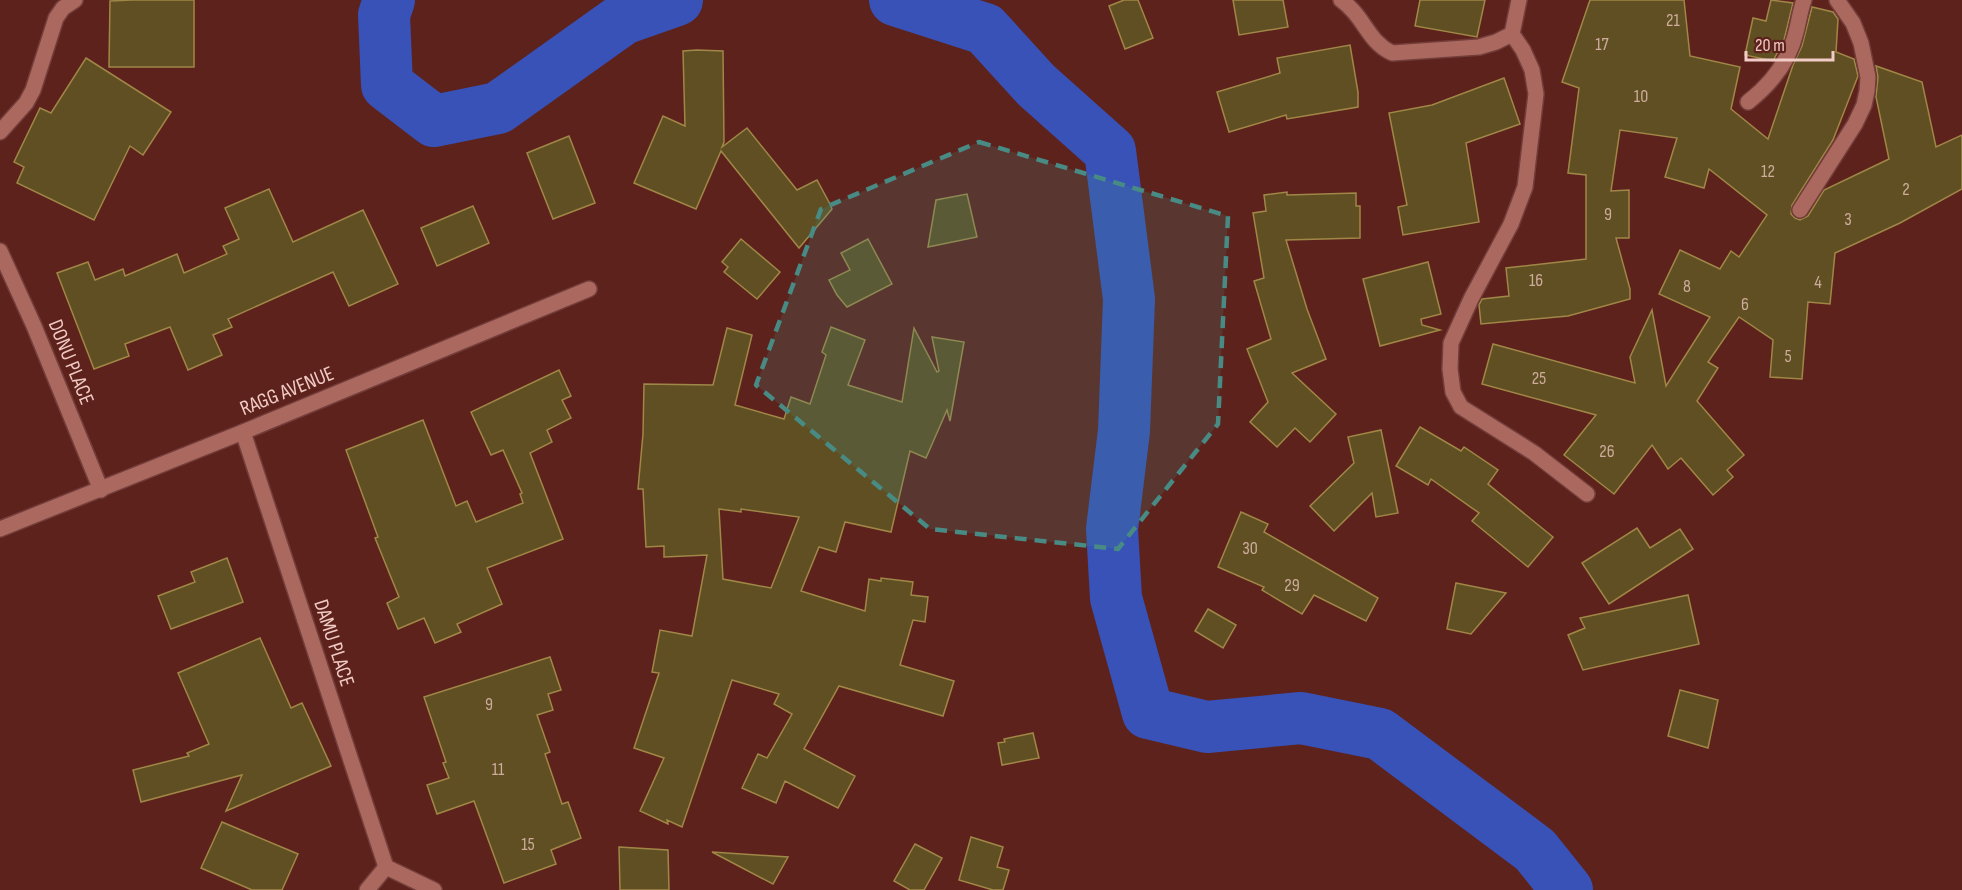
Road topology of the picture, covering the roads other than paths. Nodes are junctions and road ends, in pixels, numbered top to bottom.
1 (75, 0) edge
2 (1341, 0) edge
3 (1519, 0) edge
4 (1804, 0) edge
5 (1837, 0) edge
6 (1512, 34) junction
7 (1748, 102) dead end
8 (0, 132) edge
9 (1800, 210) dead end
10 (0, 251) edge
11 (589, 289) dead end
12 (243, 432) junction
13 (101, 489) junction
14 (1587, 494) dead end
15 (0, 529) edge
16 (386, 867) junction
17 (367, 890) edge
18 (434, 890) edge

1 - 8 street
2 - 6 street
3 - 6 street
4 - 7 street
5 - 9 street
6 - 14 street
10 - 13 street, DONU PLACE
11 - 12 street, RAGG AVENUE
12 - 13 street, RAGG AVENUE
12 - 16 street, DAMU PLACE
13 - 15 street, RAGG AVENUE
16 - 17 street
16 - 18 street

